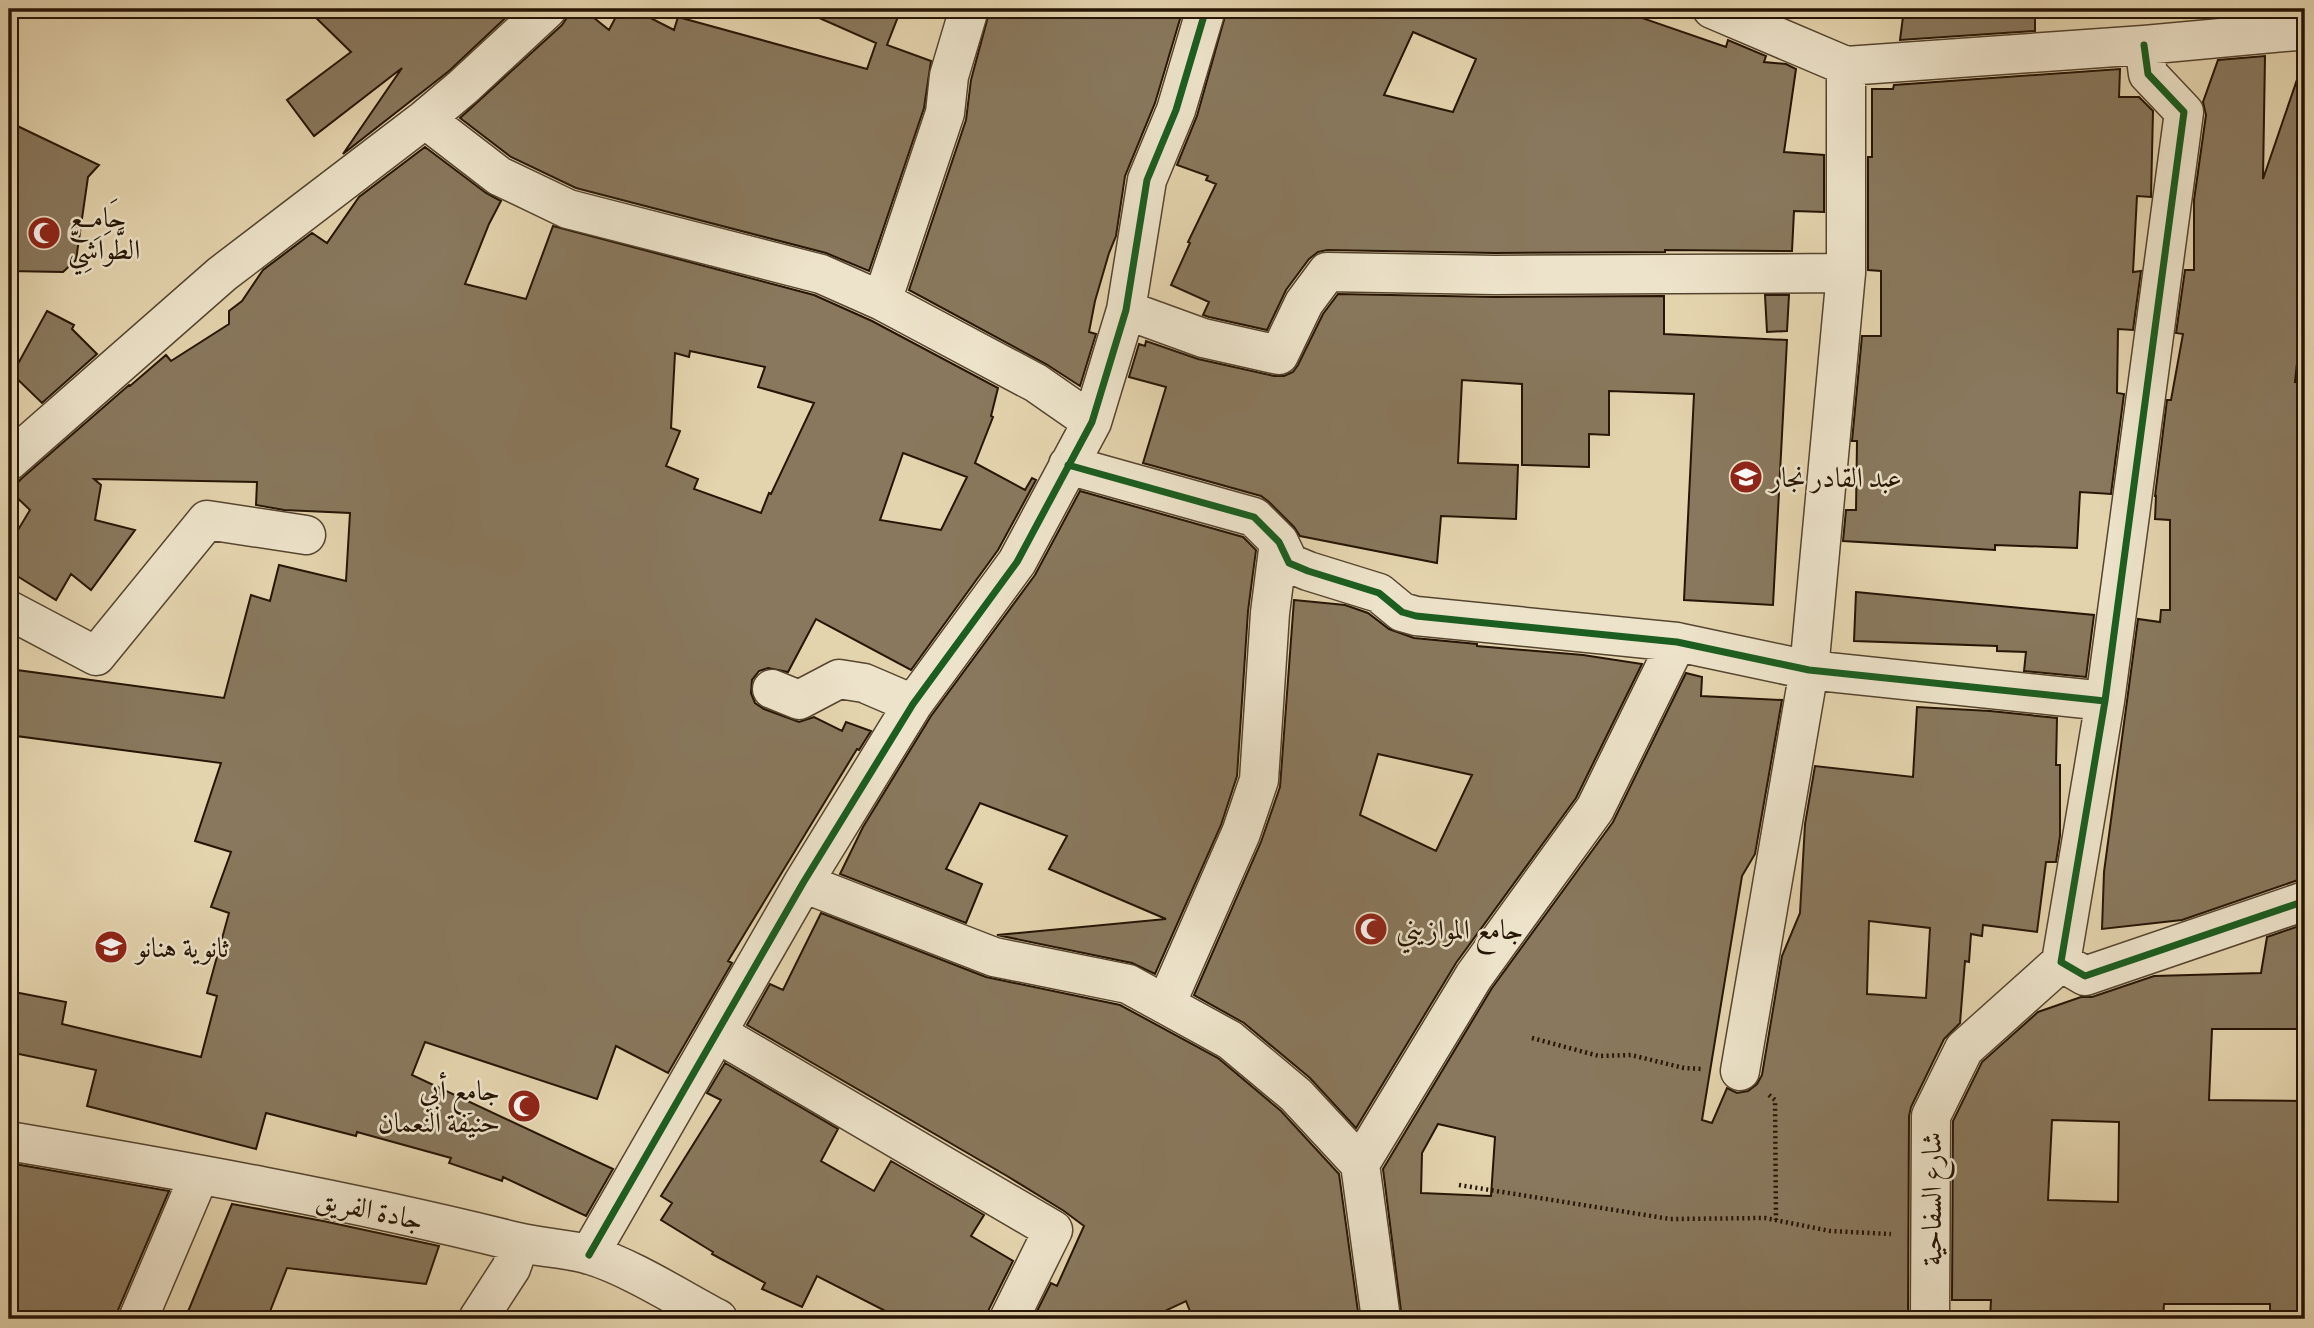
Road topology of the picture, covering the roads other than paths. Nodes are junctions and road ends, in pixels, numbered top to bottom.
1 (547, 9) edge
2 (969, 9) edge
3 (1206, 9) edge
4 (1712, 9) edge
5 (2209, 24) edge
6 (2305, 32) edge
7 (2144, 45) junction
8 (1846, 66) junction
9 (425, 119) junction
10 (1846, 273) junction
11 (882, 301) junction
12 (1126, 310) junction
13 (1092, 422) junction
14 (9, 461) edge
15 (1068, 465) junction
16 (306, 535) dead end
17 (1279, 542) junction
18 (9, 610) edge
19 (1677, 642) junction
20 (1809, 670) junction
21 (772, 689) dead end
22 (2105, 701) junction
23 (913, 704) junction
24 (803, 884) junction
25 (2305, 901) edge
26 (2061, 961) junction
27 (1166, 1004) junction
28 (717, 1033) junction
29 (1740, 1071) road end
30 (9, 1141) edge
31 (1360, 1164) junction
32 (199, 1175) junction
33 (520, 1243) junction
34 (589, 1255) junction
35 (138, 1319) edge
36 (478, 1319) edge
37 (718, 1319) edge
38 (1009, 1319) edge
39 (1381, 1319) edge
40 (1930, 1319) edge

1 - 9 street
2 - 11 street
3 - 12 street
4 - 8 street
5 - 6 street
5 - 7 street
7 - 8 street
7 - 22 street
8 - 10 street
9 - 11 street
9 - 14 street
10 - 12 street
10 - 20 street
11 - 13 street
12 - 13 street
13 - 15 street
15 - 17 street
15 - 23 street
16 - 18 street
17 - 19 street
17 - 27 street
19 - 20 street
19 - 31 street
20 - 22 street
20 - 29 street
21 - 23 street
22 - 26 street
23 - 24 street
24 - 27 street
24 - 28 street
25 - 26 street
26 - 40 street, شارع السفاحية
27 - 31 street
28 - 34 street
28 - 38 street
30 - 32 street, جادة الفريق
31 - 39 street
32 - 33 street, جادة الفريق
32 - 35 street
33 - 34 street, جادة الفريق
33 - 36 street
34 - 37 street, جادة الفريق

